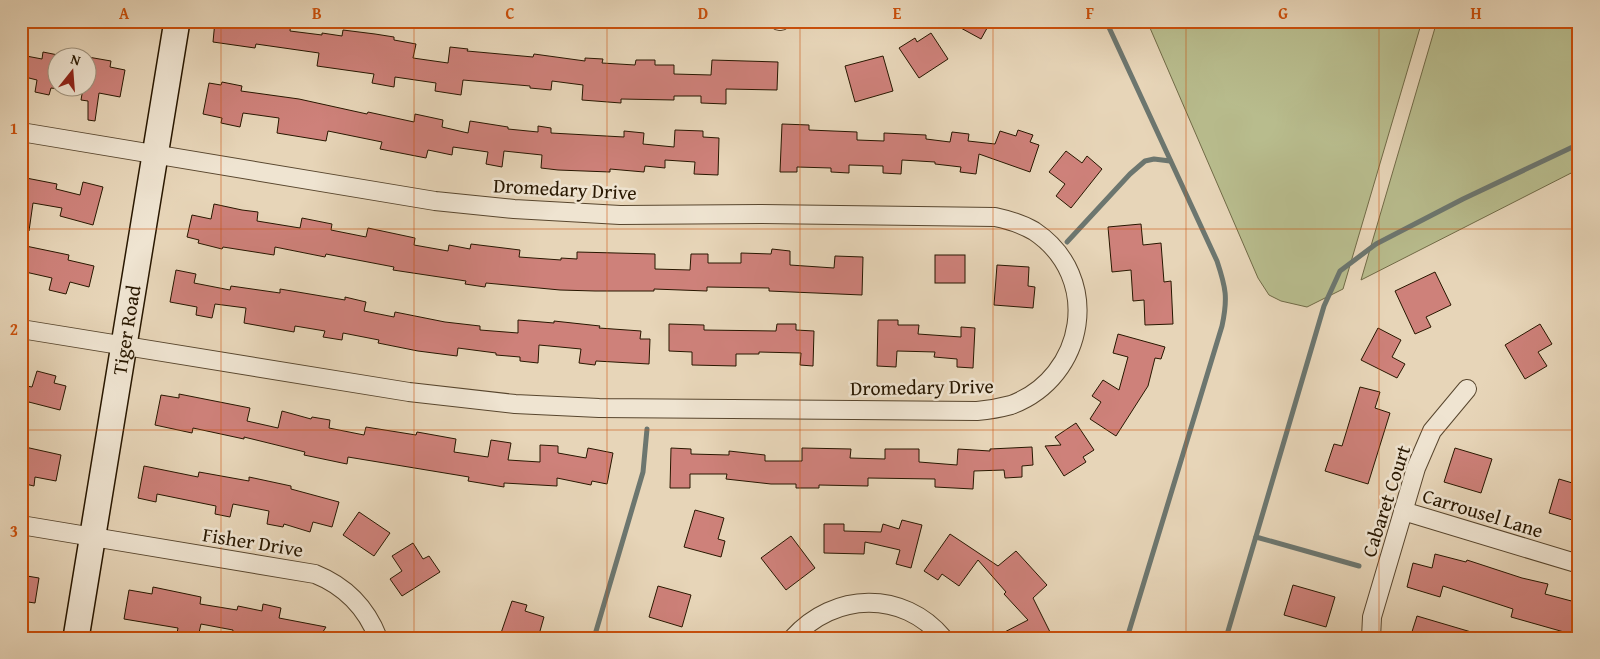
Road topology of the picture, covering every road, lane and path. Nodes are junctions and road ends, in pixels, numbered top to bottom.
1 (177, 21) edge
2 (21, 132) edge
3 (156, 155) junction
4 (21, 329) edge
5 (124, 345) junction
6 (1467, 389) dead end
7 (1403, 511) junction
8 (21, 525) edge
9 (92, 538) junction
10 (1579, 564) edge
11 (76, 638) edge
12 (378, 638) edge
13 (793, 638) edge
14 (943, 638) edge
15 (1371, 638) edge

1 - 3 street, Tiger Road
2 - 3 street, Dromedary Drive
3 - 5 street, Tiger Road
3 - 5 street, Dromedary Drive
4 - 5 street, Dromedary Drive
5 - 9 street, Tiger Road
6 - 7 street, Cabaret Court
7 - 10 street, Carrousel Lane
7 - 15 street, Cabaret Court
8 - 9 street, Fisher Drive
9 - 11 street, Tiger Road
9 - 12 street, Fisher Drive
13 - 14 street

